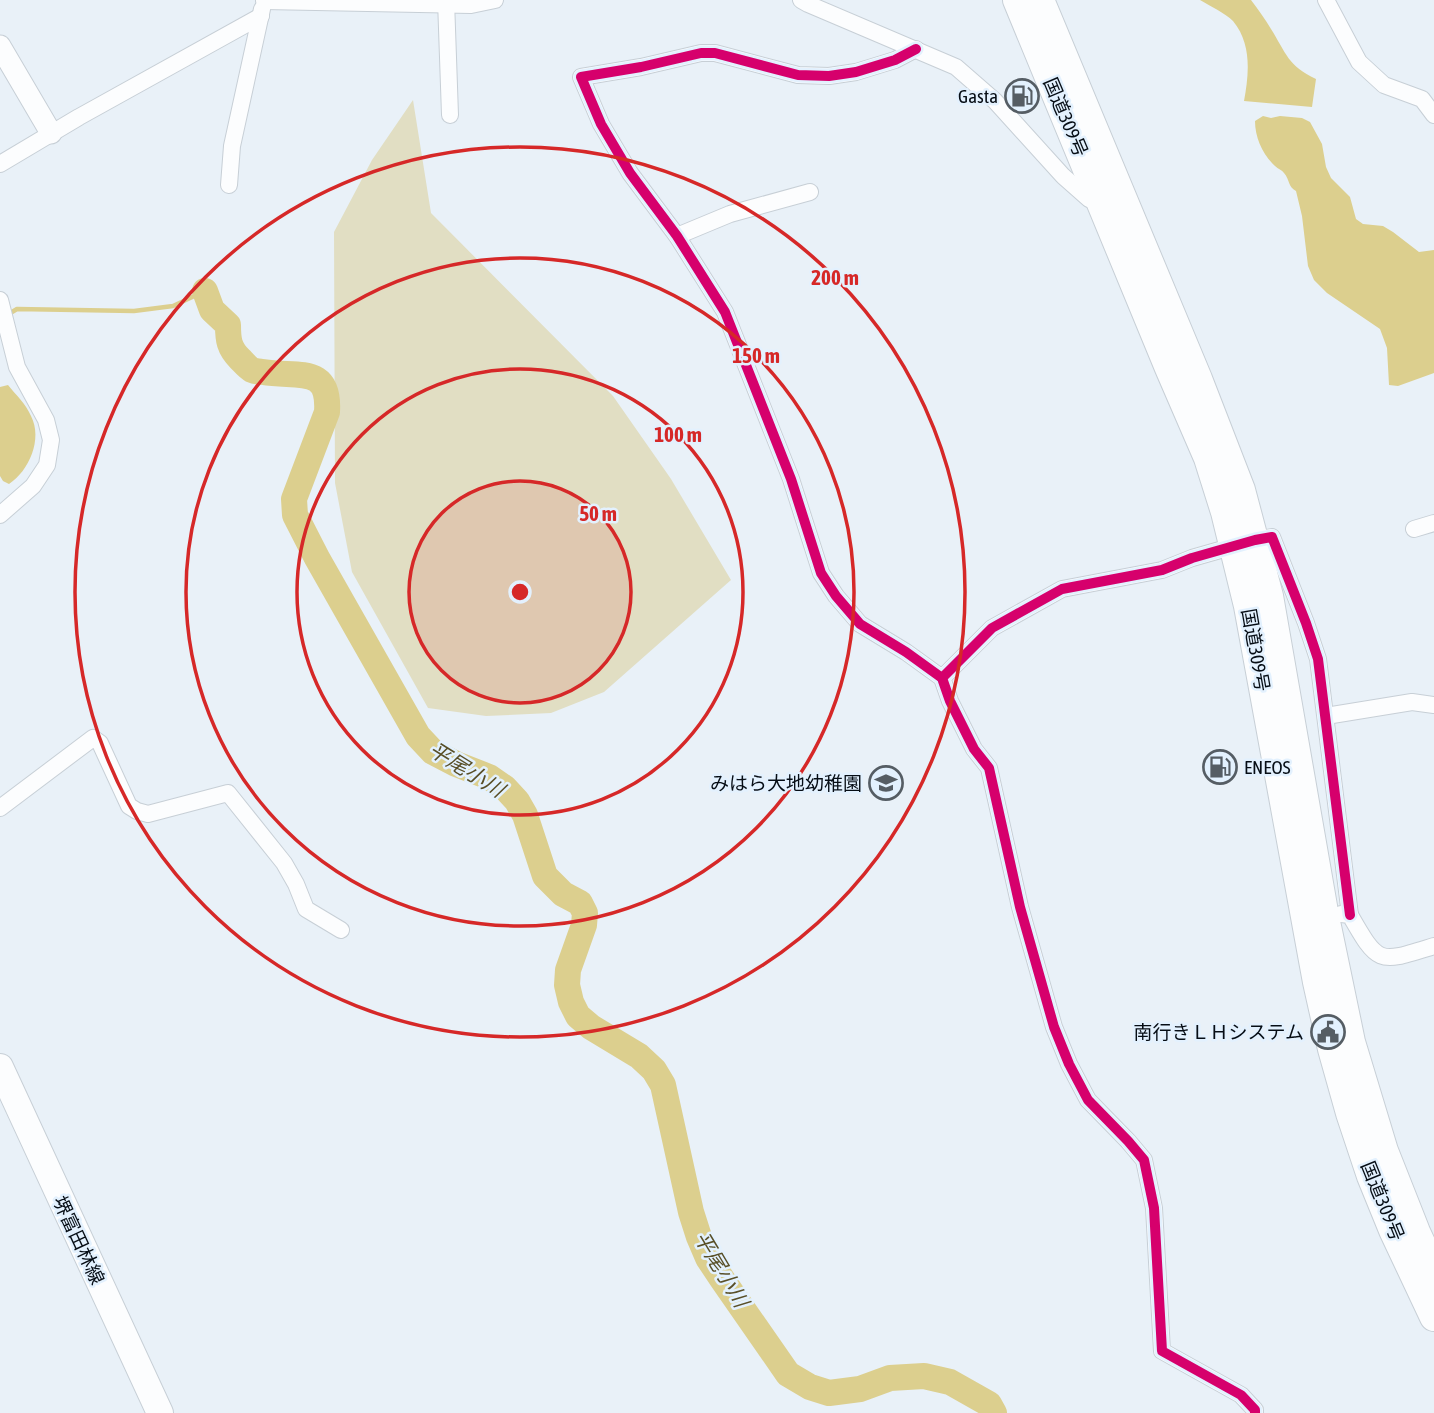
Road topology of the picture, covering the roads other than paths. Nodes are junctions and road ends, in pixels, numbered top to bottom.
1 (495, 0) edge
2 (801, 0) edge
3 (1017, 0) edge
4 (1040, 0) edge
5 (1326, 0) edge
6 (446, 3) edge
7 (263, 6) edge
8 (0, 46) edge
9 (916, 49) junction
10 (450, 115) dead end
11 (1434, 115) edge
12 (51, 133) junction
13 (0, 163) edge
14 (229, 185) dead end
15 (810, 192) dead end
16 (1102, 204) junction
17 (677, 236) junction
18 (3, 311) edge
19 (0, 515) edge
20 (1434, 523) edge
21 (1414, 529) dead end
22 (1244, 543) junction
23 (942, 678) junction
24 (1434, 705) edge
25 (1326, 716) junction
26 (0, 808) edge
27 (1337, 913) junction
28 (341, 930) dead end
29 (1434, 946) edge
30 (0, 1067) edge
31 (1434, 1271) edge
32 (1434, 1317) edge
33 (160, 1413) edge
34 (1255, 1413) edge

1 - 6 street
2 - 9 street
3 - 16 highway, 国道309号
4 - 22 highway, 国道309号
5 - 11 street
6 - 7 street
6 - 10 street
7 - 12 street
7 - 14 street
8 - 12 street
9 - 16 street
9 - 17 street
12 - 13 street
15 - 17 street
16 - 22 highway, 国道309号
17 - 23 street
18 - 19 street
20 - 21 street
22 - 23 street
22 - 25 street
22 - 27 highway, 国道309号
22 - 32 highway, 国道309号
23 - 34 street
24 - 25 street
25 - 27 street
26 - 28 street
27 - 29 street
27 - 31 highway, 国道309号
30 - 33 main road, 堺富田林線

